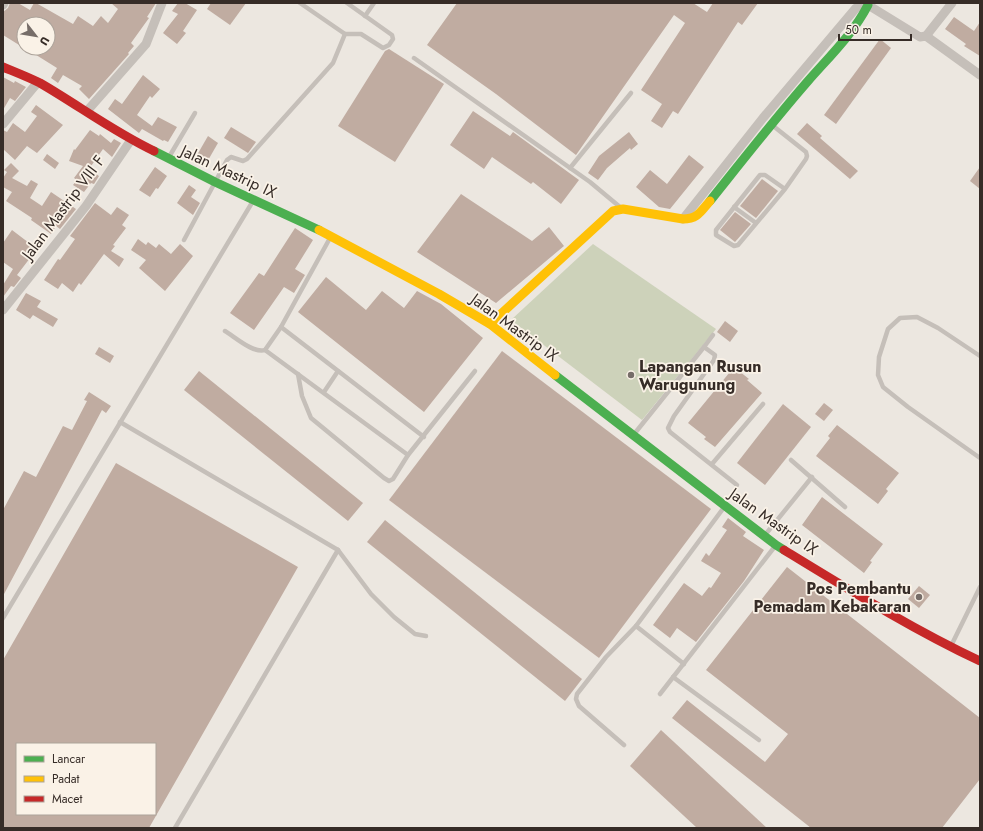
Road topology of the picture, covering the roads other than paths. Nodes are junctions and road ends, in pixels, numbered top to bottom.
1 (162, 3) edge
2 (300, 3) edge
3 (347, 3) edge
4 (374, 3) edge
5 (952, 3) edge
6 (868, 5) junction
7 (364, 16) junction
8 (345, 34) junction
9 (926, 36) junction
10 (414, 58) dead end
11 (3, 67) edge
12 (979, 71) edge
13 (38, 82) junction
14 (631, 93) dead end
15 (87, 111) junction
16 (194, 113) dead end
17 (763, 118) junction
18 (3, 124) edge
19 (772, 126) junction
20 (131, 140) junction
21 (167, 159) junction
22 (570, 168) junction
23 (215, 182) junction
24 (785, 189) junction
25 (254, 200) junction
26 (734, 206) junction
27 (623, 209) junction
28 (683, 219) junction
29 (756, 224) junction
30 (331, 236) junction
31 (184, 240) dead end
32 (3, 310) edge
33 (490, 324) junction
34 (281, 328) junction
35 (225, 331) dead end
36 (713, 335) dead end
37 (704, 347) junction
38 (265, 350) junction
39 (980, 356) edge
40 (338, 371) junction
41 (475, 371) dead end
42 (298, 374) junction
43 (324, 392) junction
44 (763, 404) dead end
45 (120, 422) junction
46 (633, 435) junction
47 (424, 437) junction
48 (408, 455) junction
49 (980, 458) edge
50 (791, 460) dead end
51 (712, 464) junction
52 (812, 477) junction
53 (737, 485) dead end
54 (725, 506) junction
55 (845, 507) dead end
56 (764, 536) junction
57 (776, 545) junction
58 (338, 550) junction
59 (980, 587) edge
60 (3, 618) edge
61 (636, 626) junction
62 (426, 636) dead end
63 (950, 647) junction
64 (980, 661) edge
65 (684, 664) junction
66 (673, 677) junction
67 (660, 694) dead end
68 (759, 740) dead end
69 (624, 745) dead end
70 (175, 828) edge

1 - 15 street
2 - 8 lane
3 - 7 lane
4 - 7 lane
5 - 9 street
6 - 9 street
6 - 17 street
6 - 19 street
7 - 8 lane
8 - 23 lane
9 - 12 street
10 - 22 lane
11 - 13 street, Jalan Mastrip IX
13 - 15 street, Jalan Mastrip IX
13 - 18 street
14 - 22 lane
15 - 20 street, Jalan Mastrip IX
16 - 21 lane
17 - 19 lane
17 - 28 street
19 - 24 lane
19 - 28 street
20 - 21 street, Jalan Mastrip IX
20 - 32 street, Jalan Mastrip VIII F
21 - 23 street, Jalan Mastrip IX
22 - 27 lane
23 - 25 street, Jalan Mastrip IX
23 - 31 lane
24 - 26 lane
24 - 29 lane
25 - 30 street, Jalan Mastrip IX
25 - 45 lane
26 - 29 lane
26 - 29 lane
27 - 28 street
27 - 33 street
30 - 33 street, Jalan Mastrip IX
30 - 34 lane
33 - 46 street, Jalan Mastrip IX
34 - 38 lane
34 - 40 lane
35 - 38 lane
36 - 37 lane
37 - 46 lane
37 - 51 lane
38 - 42 lane
39 - 49 lane
40 - 43 lane
40 - 47 lane
41 - 47 lane
42 - 43 lane
42 - 48 lane
43 - 48 lane
44 - 51 lane
45 - 58 lane
45 - 60 lane
46 - 54 street, Jalan Mastrip IX
47 - 48 lane
50 - 52 lane
51 - 53 lane
52 - 55 lane
52 - 56 lane
54 - 56 street, Jalan Mastrip IX
54 - 61 lane
56 - 57 street, Jalan Mastrip IX
57 - 63 street, Jalan Mastrip IX
57 - 65 lane
58 - 62 lane
58 - 70 lane
59 - 63 lane
61 - 65 lane
61 - 69 lane
63 - 64 street, Jalan Mastrip IX
65 - 66 lane
66 - 67 lane
66 - 68 lane

